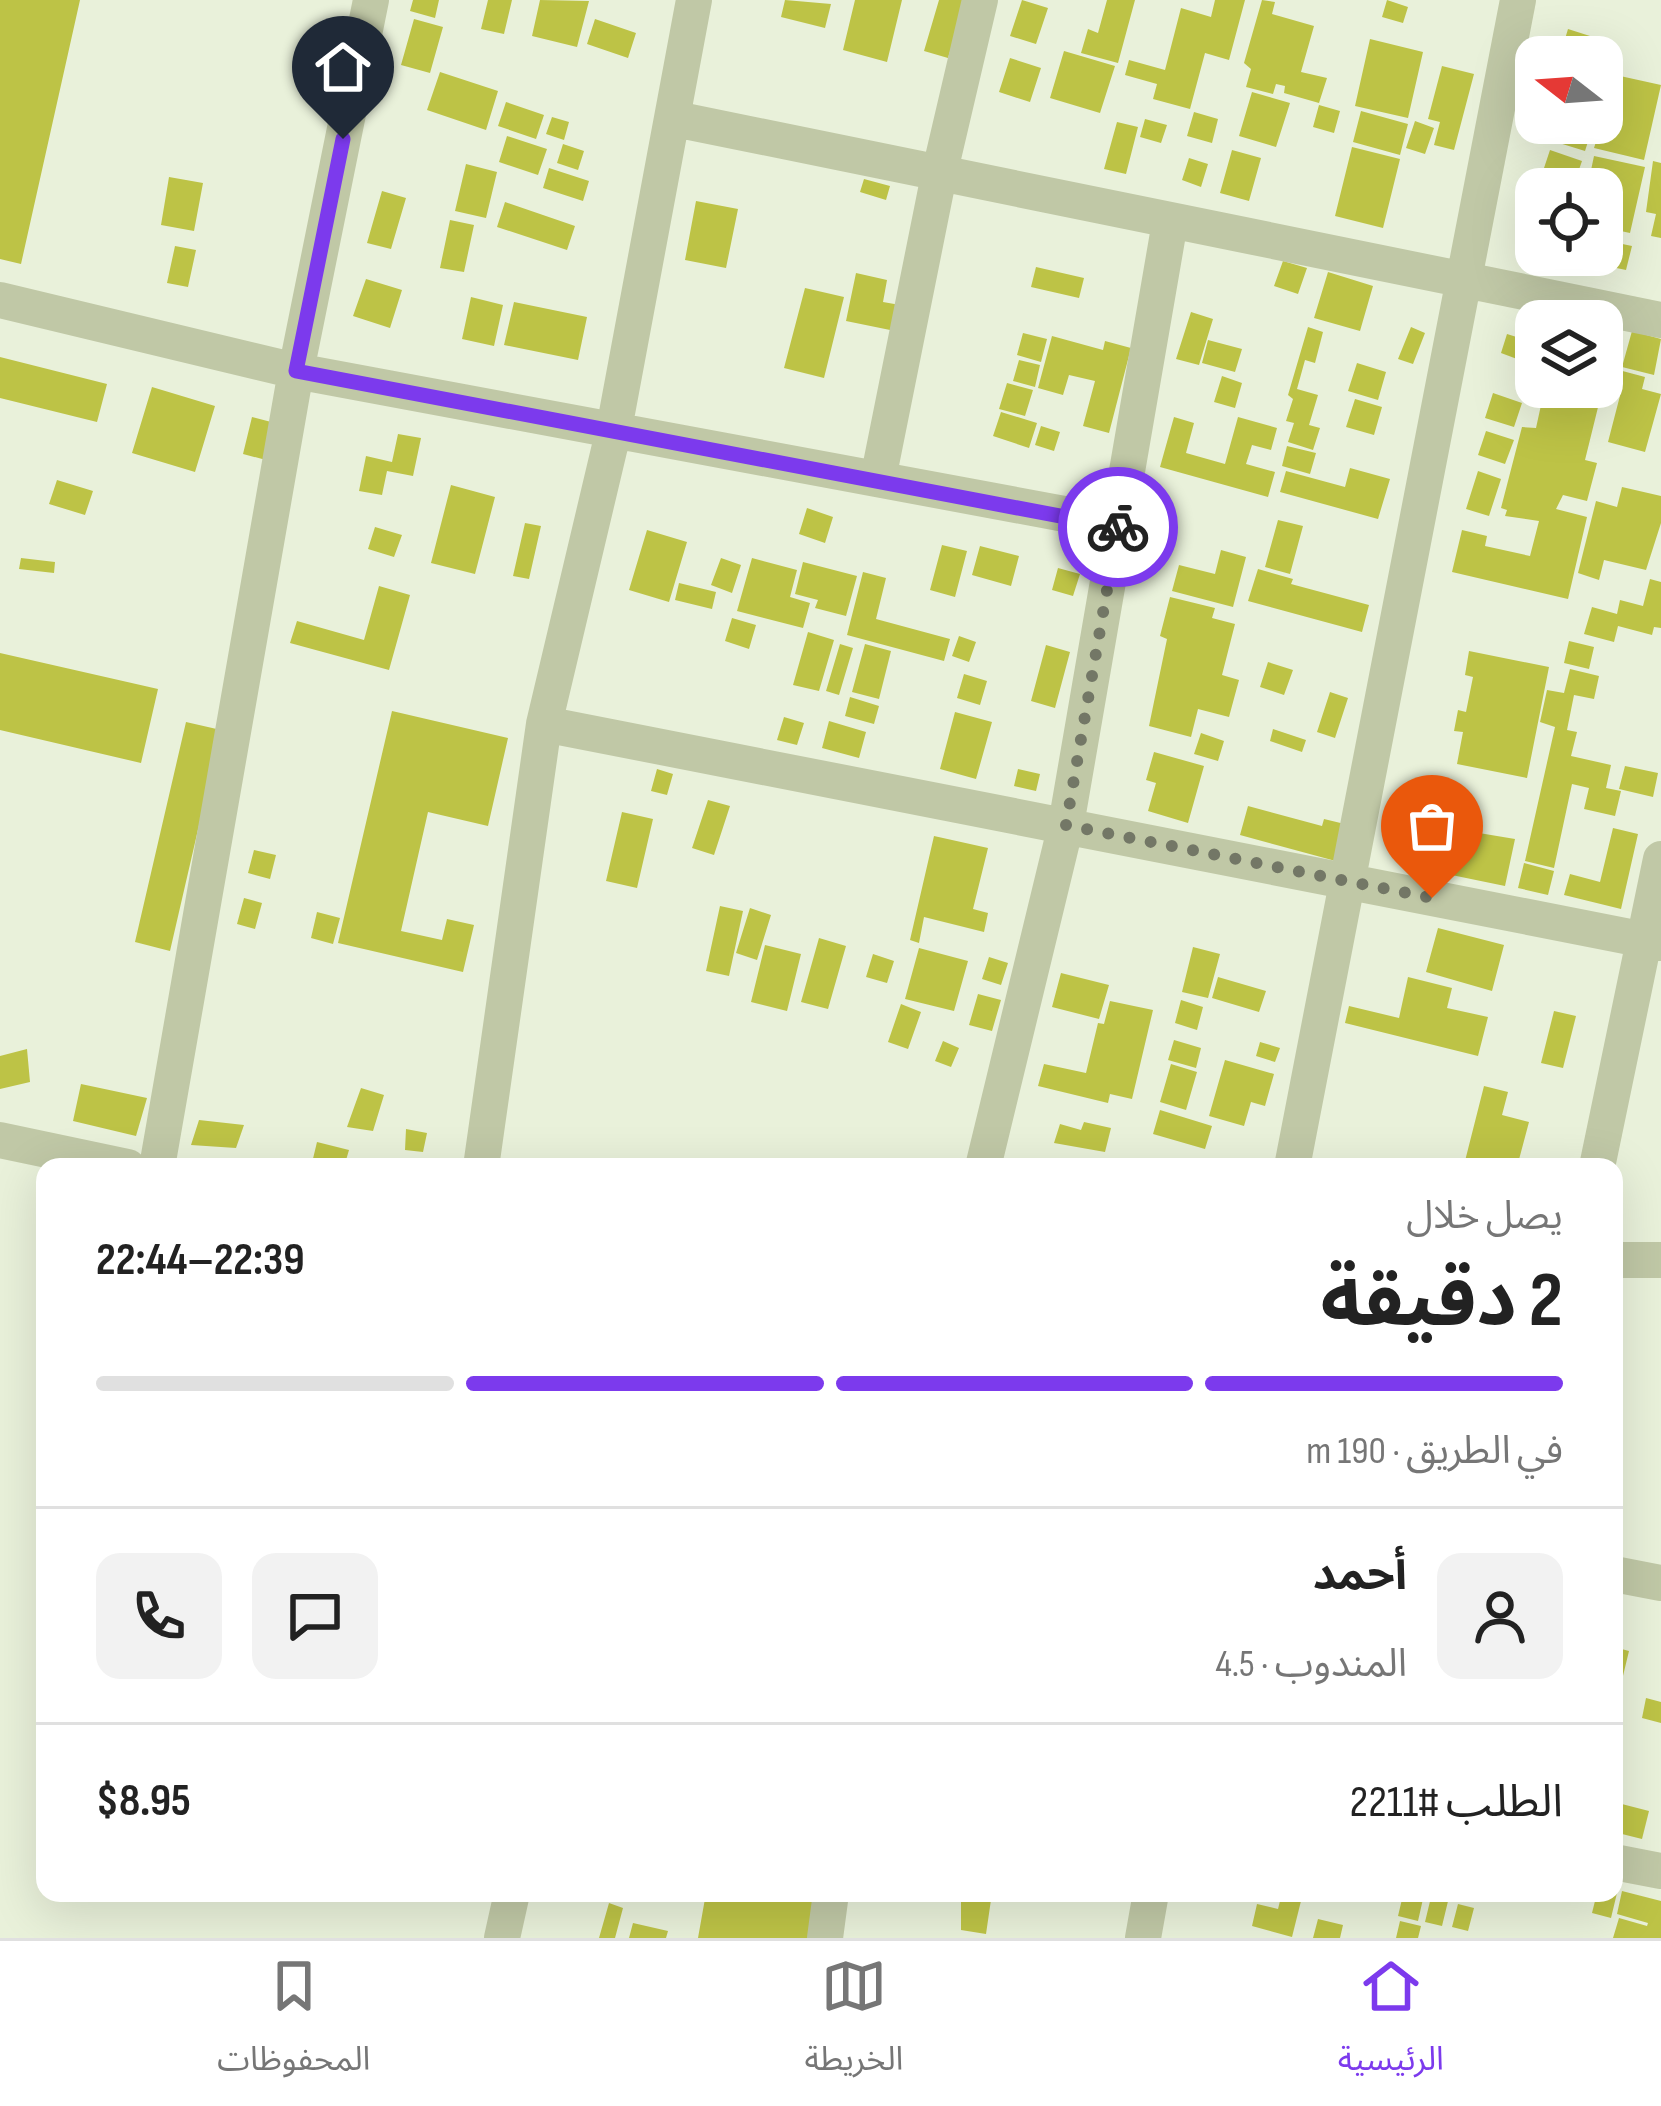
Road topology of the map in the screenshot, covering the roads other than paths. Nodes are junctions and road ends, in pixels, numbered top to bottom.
1 (371, 0) edge
2 (694, 0) edge
3 (980, 0) edge
4 (1518, 0) edge
5 (675, 119) junction
6 (938, 176) junction
7 (1170, 222) junction
8 (1463, 280) junction
9 (0, 300) edge
10 (1661, 320) edge
11 (296, 371) junction
12 (614, 429) junction
13 (878, 479) junction
14 (1118, 524) junction
15 (544, 724) junction
16 (1066, 825) junction
17 (1661, 859) edge
18 (1347, 880) junction
19 (1653, 941) edge
20 (0, 1140) edge
21 (85, 1158) edge
22 (159, 1158) edge
23 (483, 1158) edge
24 (985, 1158) edge
25 (1294, 1158) edge
26 (1599, 1158) edge
27 (1661, 1260) edge
28 (1623, 1261) edge
29 (1623, 1576) edge
30 (1661, 1583) edge
31 (1623, 1864) edge
32 (1661, 1871) edge
33 (510, 1902) edge
34 (830, 1902) edge
35 (1149, 1902) edge
36 (502, 1938) edge
37 (824, 1938) edge
38 (1143, 1938) edge

1 - 11 street
2 - 5 street
3 - 6 street
4 - 8 street
5 - 6 street
5 - 12 street
6 - 7 street
6 - 13 street
7 - 8 street
7 - 14 street
8 - 10 street
8 - 18 street
9 - 11 street
11 - 12 street
11 - 22 street
12 - 13 street
12 - 15 street
13 - 14 street
14 - 16 street
15 - 16 street
15 - 23 street
16 - 18 street
16 - 24 street
17 - 19 street
18 - 19 street
18 - 25 street
19 - 26 street
20 - 21 street
27 - 28 street
29 - 30 street
31 - 32 street
33 - 36 street
34 - 37 street
35 - 38 street

